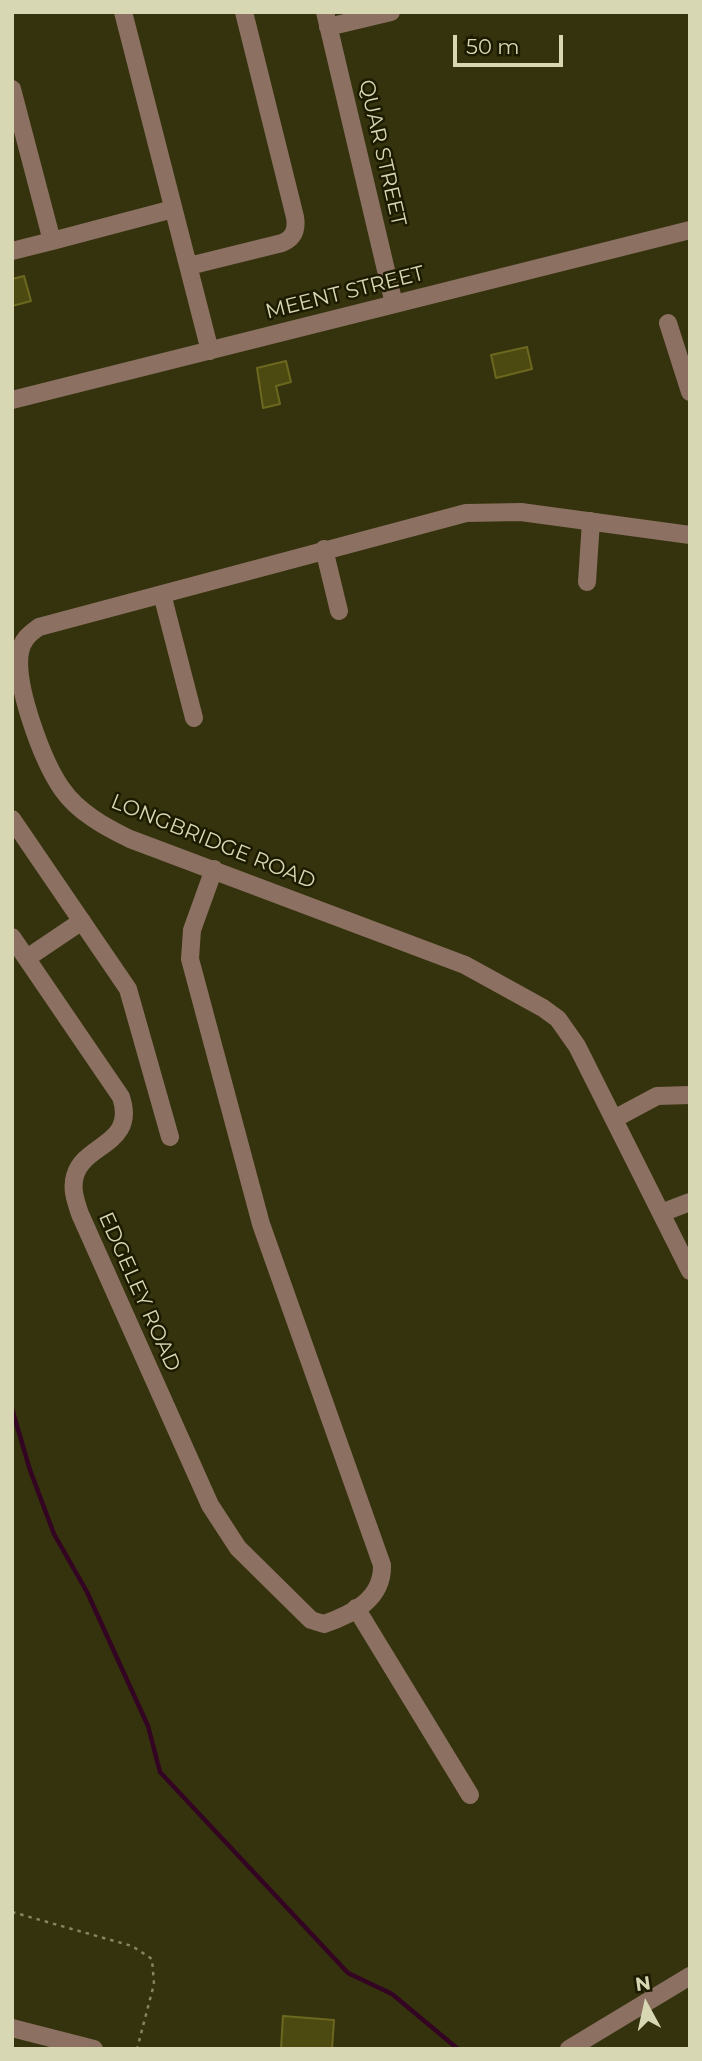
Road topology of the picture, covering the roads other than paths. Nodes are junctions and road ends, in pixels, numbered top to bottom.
1 (123, 12) edge
2 (244, 12) edge
3 (391, 12) edge
4 (327, 20) edge
5 (12, 89) edge
6 (19, 147) edge
7 (173, 209) junction
8 (690, 230) edge
9 (52, 241) junction
10 (12, 251) edge
11 (189, 266) junction
12 (394, 304) junction
13 (668, 323) dead end
14 (210, 351) junction
15 (690, 392) edge
16 (12, 400) edge
17 (591, 522) junction
18 (690, 535) edge
19 (324, 549) junction
20 (587, 582) dead end
21 (162, 594) junction
22 (339, 611) dead end
23 (194, 718) dead end
24 (30, 722) junction
25 (12, 726) edge
26 (12, 819) edge
27 (214, 869) junction
28 (82, 921) junction
29 (12, 937) edge
30 (27, 958) junction
31 (690, 1095) edge
32 (614, 1119) junction
33 (170, 1137) dead end
34 (690, 1202) edge
35 (661, 1213) junction
36 (690, 1271) edge
37 (356, 1608) junction
38 (470, 1795) dead end
39 (690, 1976) edge
40 (12, 2028) edge
41 (94, 2049) edge
42 (569, 2049) edge

1 - 7 street
2 - 11 street
3 - 4 street
4 - 12 street, QUAR STREET
5 - 6 street
6 - 9 street
7 - 9 street
7 - 11 street
8 - 12 street, MEENT STREET
9 - 10 street
11 - 14 street
12 - 14 street, MEENT STREET
13 - 15 street
14 - 16 street, MEENT STREET
17 - 18 street, LONGBRIDGE ROAD
17 - 19 street, LONGBRIDGE ROAD
17 - 20 street
19 - 21 street, LONGBRIDGE ROAD
19 - 22 street
21 - 23 street
21 - 24 street, LONGBRIDGE ROAD
24 - 25 street
24 - 27 street, LONGBRIDGE ROAD
26 - 28 street
27 - 32 street, LONGBRIDGE ROAD
27 - 37 street, EDGELEY ROAD
28 - 30 street
28 - 33 street
29 - 30 street, EDGELEY ROAD
30 - 37 street, EDGELEY ROAD
31 - 32 street
32 - 35 street, LONGBRIDGE ROAD
34 - 35 street
35 - 36 street, LONGBRIDGE ROAD
37 - 38 street
39 - 42 street
40 - 41 street

